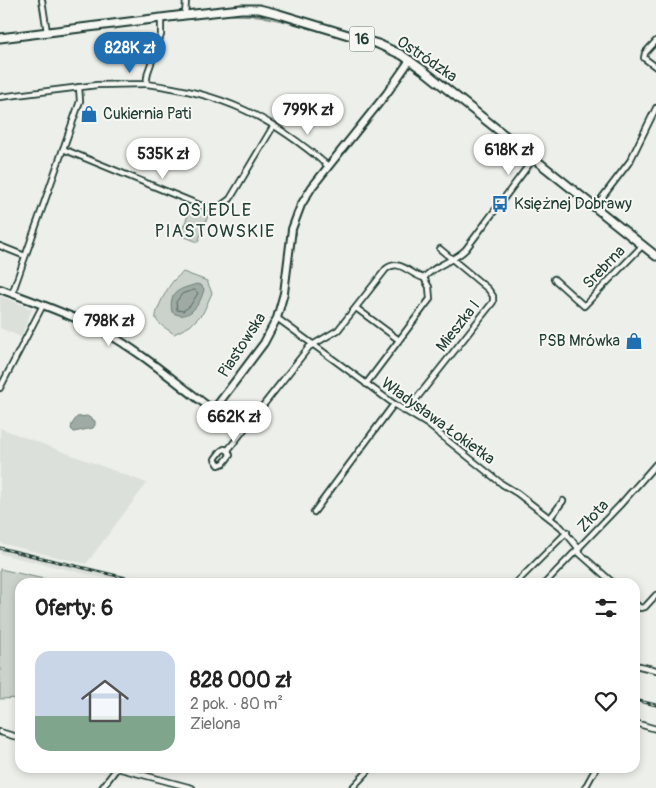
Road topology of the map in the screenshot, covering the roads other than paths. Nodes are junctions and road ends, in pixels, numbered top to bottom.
1 (42, 0) edge
2 (186, 0) edge
3 (185, 15) junction
4 (161, 18) junction
5 (47, 32) junction
6 (0, 38) edge
7 (656, 41) edge
8 (410, 60) junction
9 (656, 67) edge
10 (146, 84) junction
11 (79, 87) junction
12 (0, 97) edge
13 (656, 108) edge
14 (274, 125) junction
15 (63, 148) junction
16 (534, 158) junction
17 (328, 166) junction
18 (595, 207) junction
19 (643, 245) junction
20 (0, 246) edge
21 (440, 249) dead end
22 (25, 256) junction
23 (656, 256) edge
24 (453, 260) junction
25 (424, 278) junction
26 (554, 279) dead end
27 (0, 289) edge
28 (12, 294) junction
29 (42, 305) junction
30 (356, 308) junction
31 (277, 318) junction
32 (399, 340) junction
33 (312, 344) junction
34 (366, 384) junction
35 (0, 388) edge
36 (394, 404) junction
37 (404, 411) junction
38 (228, 450) dead end
39 (656, 464) edge
40 (564, 501) dead end
41 (314, 512) dead end
42 (550, 518) junction
43 (567, 532) junction
44 (578, 550) junction
45 (521, 578) edge
46 (550, 578) edge
47 (608, 578) edge
48 (656, 595) edge
49 (640, 608) edge
50 (640, 666) edge
51 (656, 670) edge
52 (640, 724) edge
53 (656, 729) edge
54 (0, 732) edge
55 (15, 736) edge
56 (114, 773) edge
57 (136, 773) edge
58 (367, 773) edge
59 (593, 773) edge
60 (102, 788) edge
61 (192, 788) edge
62 (352, 788) edge
63 (585, 788) edge

1 - 5 street
2 - 3 street
3 - 4 main road, Ostródzka / 16
3 - 8 main road, Ostródzka / 16
4 - 5 main road, Ostródzka / 16
4 - 10 street
5 - 6 main road, Ostródzka / 16
7 - 9 street
8 - 16 main road, Ostródzka / 16
8 - 17 street, Piastowska
10 - 11 street
10 - 14 street
11 - 12 street
11 - 15 street
13 - 18 street
14 - 15 street
14 - 17 street
15 - 22 street
16 - 18 main road, Ostródzka / 16
16 - 24 street
17 - 31 street, Piastowska
18 - 19 main road, Ostródzka / 16
19 - 23 main road, 16
19 - 26 street, Srebrna
20 - 22 street
21 - 24 street
22 - 28 street
24 - 25 street
24 - 37 street, Mieszka I
25 - 30 street
25 - 32 street
27 - 28 street
28 - 29 street
29 - 31 street, Piastowska
29 - 35 street
30 - 32 street
30 - 33 street
31 - 33 street, Władysława Łokietka
32 - 34 street
33 - 34 street, Władysława Łokietka
33 - 38 street
34 - 36 street, Władysława Łokietka
36 - 37 street, Władysława Łokietka
36 - 41 street
37 - 42 street, Władysława Łokietka
39 - 44 street, Złota
40 - 42 street
42 - 43 street, Władysława Łokietka
43 - 44 street, Władysława Łokietka
43 - 45 street
44 - 46 street, Złota
44 - 47 street, Władysława Łokietka
48 - 49 street
50 - 51 street
52 - 53 street
54 - 55 street
56 - 60 street
57 - 61 street
58 - 62 street
59 - 63 street

